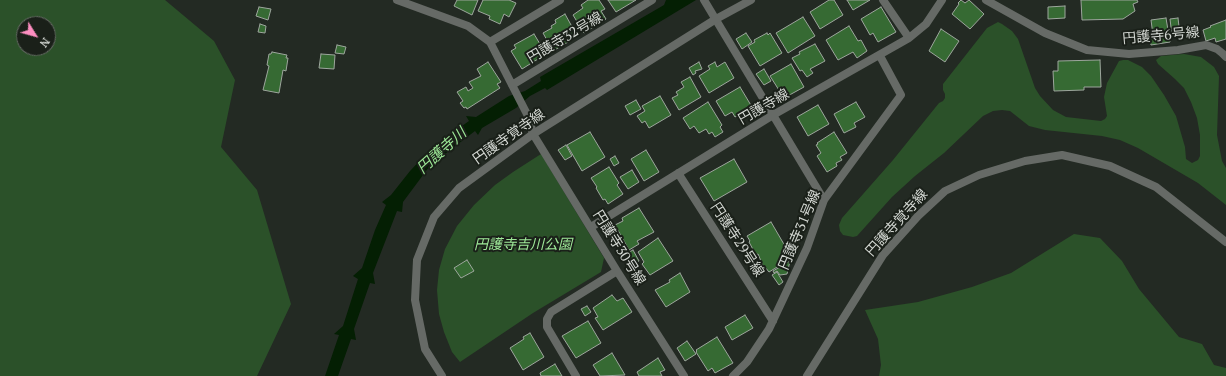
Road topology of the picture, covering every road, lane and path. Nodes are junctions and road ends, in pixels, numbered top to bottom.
1 (397, 0) edge
2 (560, 0) edge
3 (652, 0) edge
4 (751, 0) edge
5 (883, 0) edge
6 (942, 0) edge
7 (986, 0) edge
8 (706, 4) edge
9 (716, 19) junction
10 (909, 38) junction
11 (490, 42) junction
12 (880, 56) junction
13 (1226, 57) edge
14 (514, 88) junction
15 (774, 116) junction
16 (534, 134) junction
17 (678, 173) junction
18 (824, 200) junction
19 (591, 227) junction
20 (1226, 242) edge
21 (617, 271) junction
22 (773, 321) junction
23 (442, 376) edge
24 (576, 376) edge
25 (684, 376) edge
26 (733, 376) edge
27 (807, 376) edge

1 - 11 street
2 - 11 street
3 - 14 street, 円護寺32号線
4 - 9 street, 円護寺覚寺線
5 - 10 street
6 - 10 street, 円護寺線
7 - 13 street, 円護寺6号線
8 - 9 street
9 - 15 street
9 - 16 street, 円護寺覚寺線
10 - 12 street, 円護寺線
11 - 14 street, 円護寺30号線
12 - 15 street, 円護寺線
12 - 18 street, 円護寺31号線
14 - 16 street, 円護寺30号線
15 - 17 street, 円護寺線
15 - 18 street
16 - 19 street, 円護寺30号線
16 - 23 street, 円護寺覚寺線
17 - 19 street, 円護寺線
17 - 22 street, 円護寺29号線
18 - 22 street, 円護寺31号線
19 - 21 street, 円護寺30号線
20 - 27 street, 円護寺覚寺線
21 - 24 street
21 - 25 street, 円護寺30号線
22 - 26 street, 円護寺31号線

